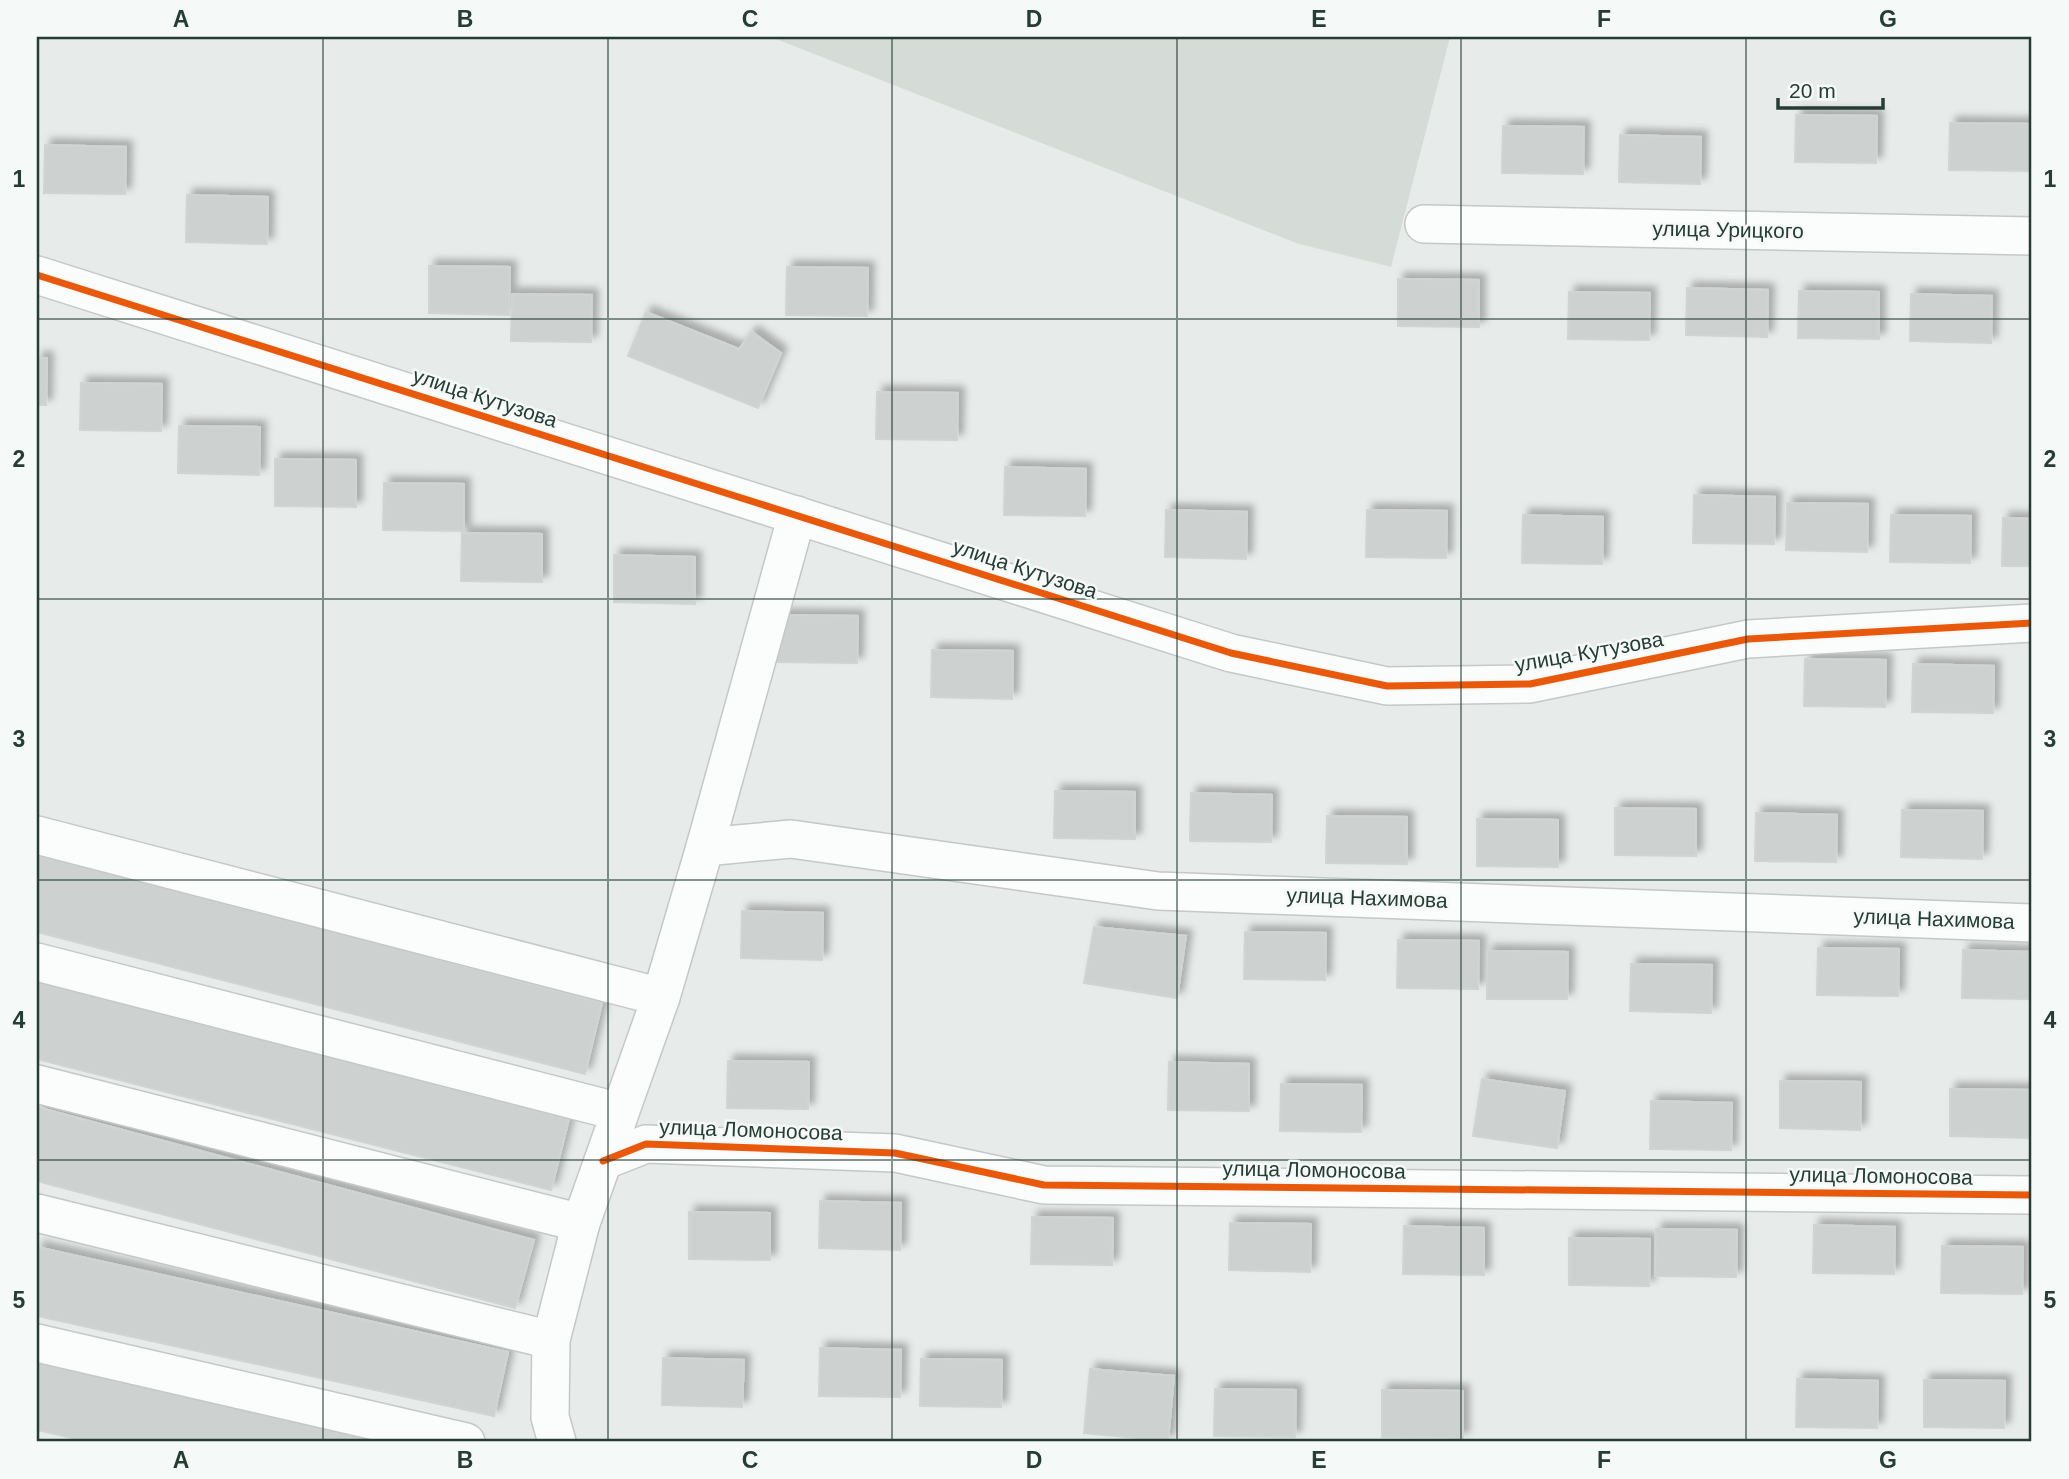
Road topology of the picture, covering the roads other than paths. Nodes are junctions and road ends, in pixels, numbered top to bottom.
1 (1424, 224) dead end
2 (2032, 236) edge
3 (37, 275) edge
4 (797, 515) junction
5 (2032, 623) edge
6 (37, 835) edge
7 (705, 847) junction
8 (2032, 923) edge
9 (37, 962) edge
10 (661, 997) junction
11 (37, 1084) edge
12 (620, 1112) junction
13 (603, 1161) junction
14 (2032, 1195) edge
15 (37, 1213) edge
16 (581, 1223) junction
17 (551, 1340) junction
18 (37, 1343) edge
19 (466, 1442) edge
20 (557, 1442) edge

1 - 2 street, улица Урицкого
3 - 4 street, улица Кутузова
4 - 5 street, улица Кутузова
4 - 7 street
6 - 10 street
7 - 8 street, улица Нахимова
7 - 10 street
9 - 12 street
10 - 12 street
11 - 16 street
12 - 13 street
13 - 14 street, улица Ломоносова
13 - 16 street
15 - 17 street
16 - 17 street
17 - 20 street
18 - 19 street

